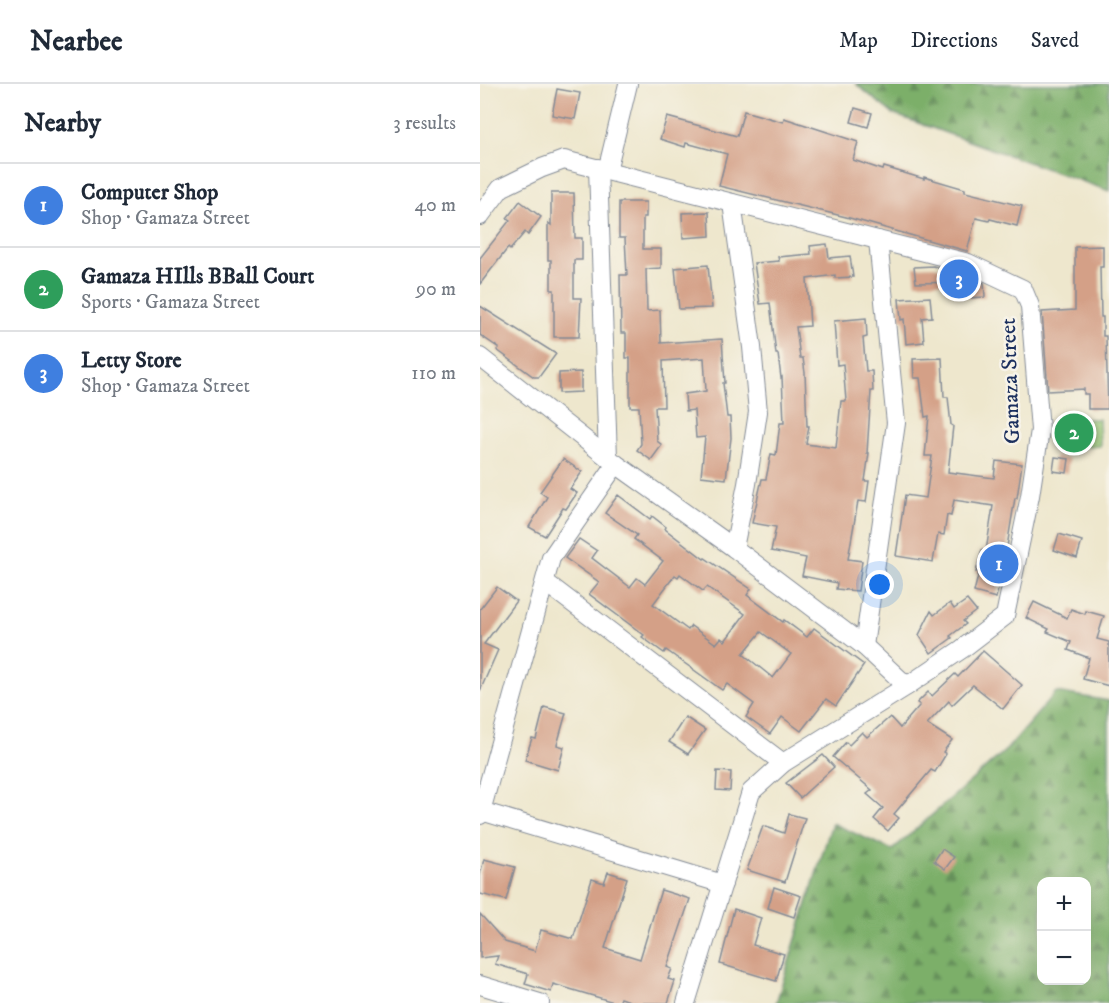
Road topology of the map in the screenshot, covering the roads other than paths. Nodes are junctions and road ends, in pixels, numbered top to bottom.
1 (628, 84) edge
2 (602, 169) junction
3 (732, 203) junction
4 (480, 216) edge
5 (878, 240) junction
6 (480, 357) edge
7 (612, 461) junction
8 (734, 548) junction
9 (545, 582) junction
10 (864, 646) junction
11 (903, 689) junction
12 (783, 763) junction
13 (481, 813) edge
14 (723, 884) junction
15 (480, 985) edge
16 (540, 1003) edge
17 (686, 1003) edge

1 - 2 street
2 - 3 street, Gamaza Street
2 - 4 street, Gamaza Street
2 - 7 street
3 - 5 street, Gamaza Street
3 - 8 street
5 - 10 street
5 - 11 street, Gamaza Street
6 - 7 street
7 - 8 street
7 - 9 street
8 - 10 street
9 - 12 street
9 - 13 street
10 - 11 street
11 - 12 street, Gamaza Street
12 - 14 street, Gamaza Street
13 - 14 street
14 - 17 street, Gamaza Street
15 - 16 street

